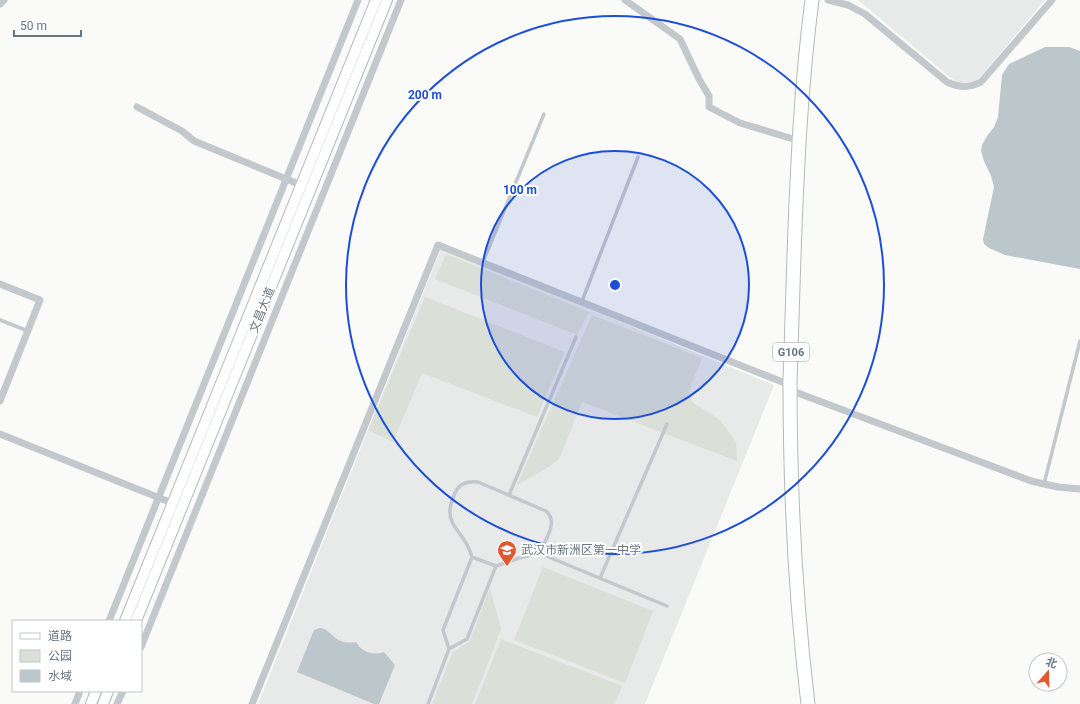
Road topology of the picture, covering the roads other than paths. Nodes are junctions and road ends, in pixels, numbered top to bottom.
1 (4, 0) edge
2 (358, 0) edge
3 (376, 0) edge
4 (387, 0) edge
5 (401, 0) edge
6 (625, 0) edge
7 (812, 0) edge
8 (828, 0) edge
9 (1052, 0) edge
10 (0, 4) edge
11 (137, 107) dead end
12 (544, 114) dead end
13 (800, 141) junction
14 (638, 157) dead end
15 (286, 179) junction
16 (301, 185) junction
17 (483, 262) junction
18 (0, 284) edge
19 (582, 302) junction
20 (0, 320) edge
21 (28, 331) junction
22 (576, 337) dead end
23 (1080, 341) edge
24 (3, 385) edge
25 (790, 387) junction
26 (0, 401) edge
27 (667, 424) dead end
28 (0, 434) edge
29 (1044, 484) junction
30 (1080, 489) edge
31 (509, 495) junction
32 (159, 497) junction
33 (172, 503) junction
34 (539, 553) junction
35 (472, 557) junction
36 (496, 566) junction
37 (600, 578) junction
38 (667, 606) dead end
39 (109, 620) edge
40 (125, 620) edge
41 (136, 620) edge
42 (142, 645) edge
43 (449, 649) junction
44 (80, 692) edge
45 (96, 692) edge
46 (108, 692) edge
47 (123, 692) edge
48 (75, 704) edge
49 (91, 704) edge
50 (103, 704) edge
51 (117, 704) edge
52 (252, 704) edge
53 (428, 704) edge
54 (808, 704) edge

1 - 10 street
2 - 15 street
3 - 16 main road, 文昌大道
4 - 41 main road, 文昌大道
5 - 42 street
6 - 13 street
7 - 13 highway, G106
8 - 9 street
11 - 15 street
12 - 17 lane
13 - 25 highway, G106
14 - 19 lane
15 - 16 street
15 - 32 street
16 - 33 main road, 文昌大道
17 - 19 street
17 - 52 street
18 - 21 street
19 - 25 street
20 - 21 lane
21 - 24 street
22 - 31 lane
23 - 29 lane
24 - 26 street
25 - 29 street
25 - 54 highway, G106
27 - 37 lane
28 - 32 street
29 - 30 street
31 - 34 lane
31 - 35 lane
32 - 33 street
32 - 39 street
33 - 40 main road, 文昌大道
34 - 36 lane
34 - 37 lane
35 - 36 lane
35 - 43 lane
36 - 43 lane
37 - 38 lane
43 - 53 lane
44 - 48 street
45 - 49 main road
46 - 50 main road
47 - 51 street

